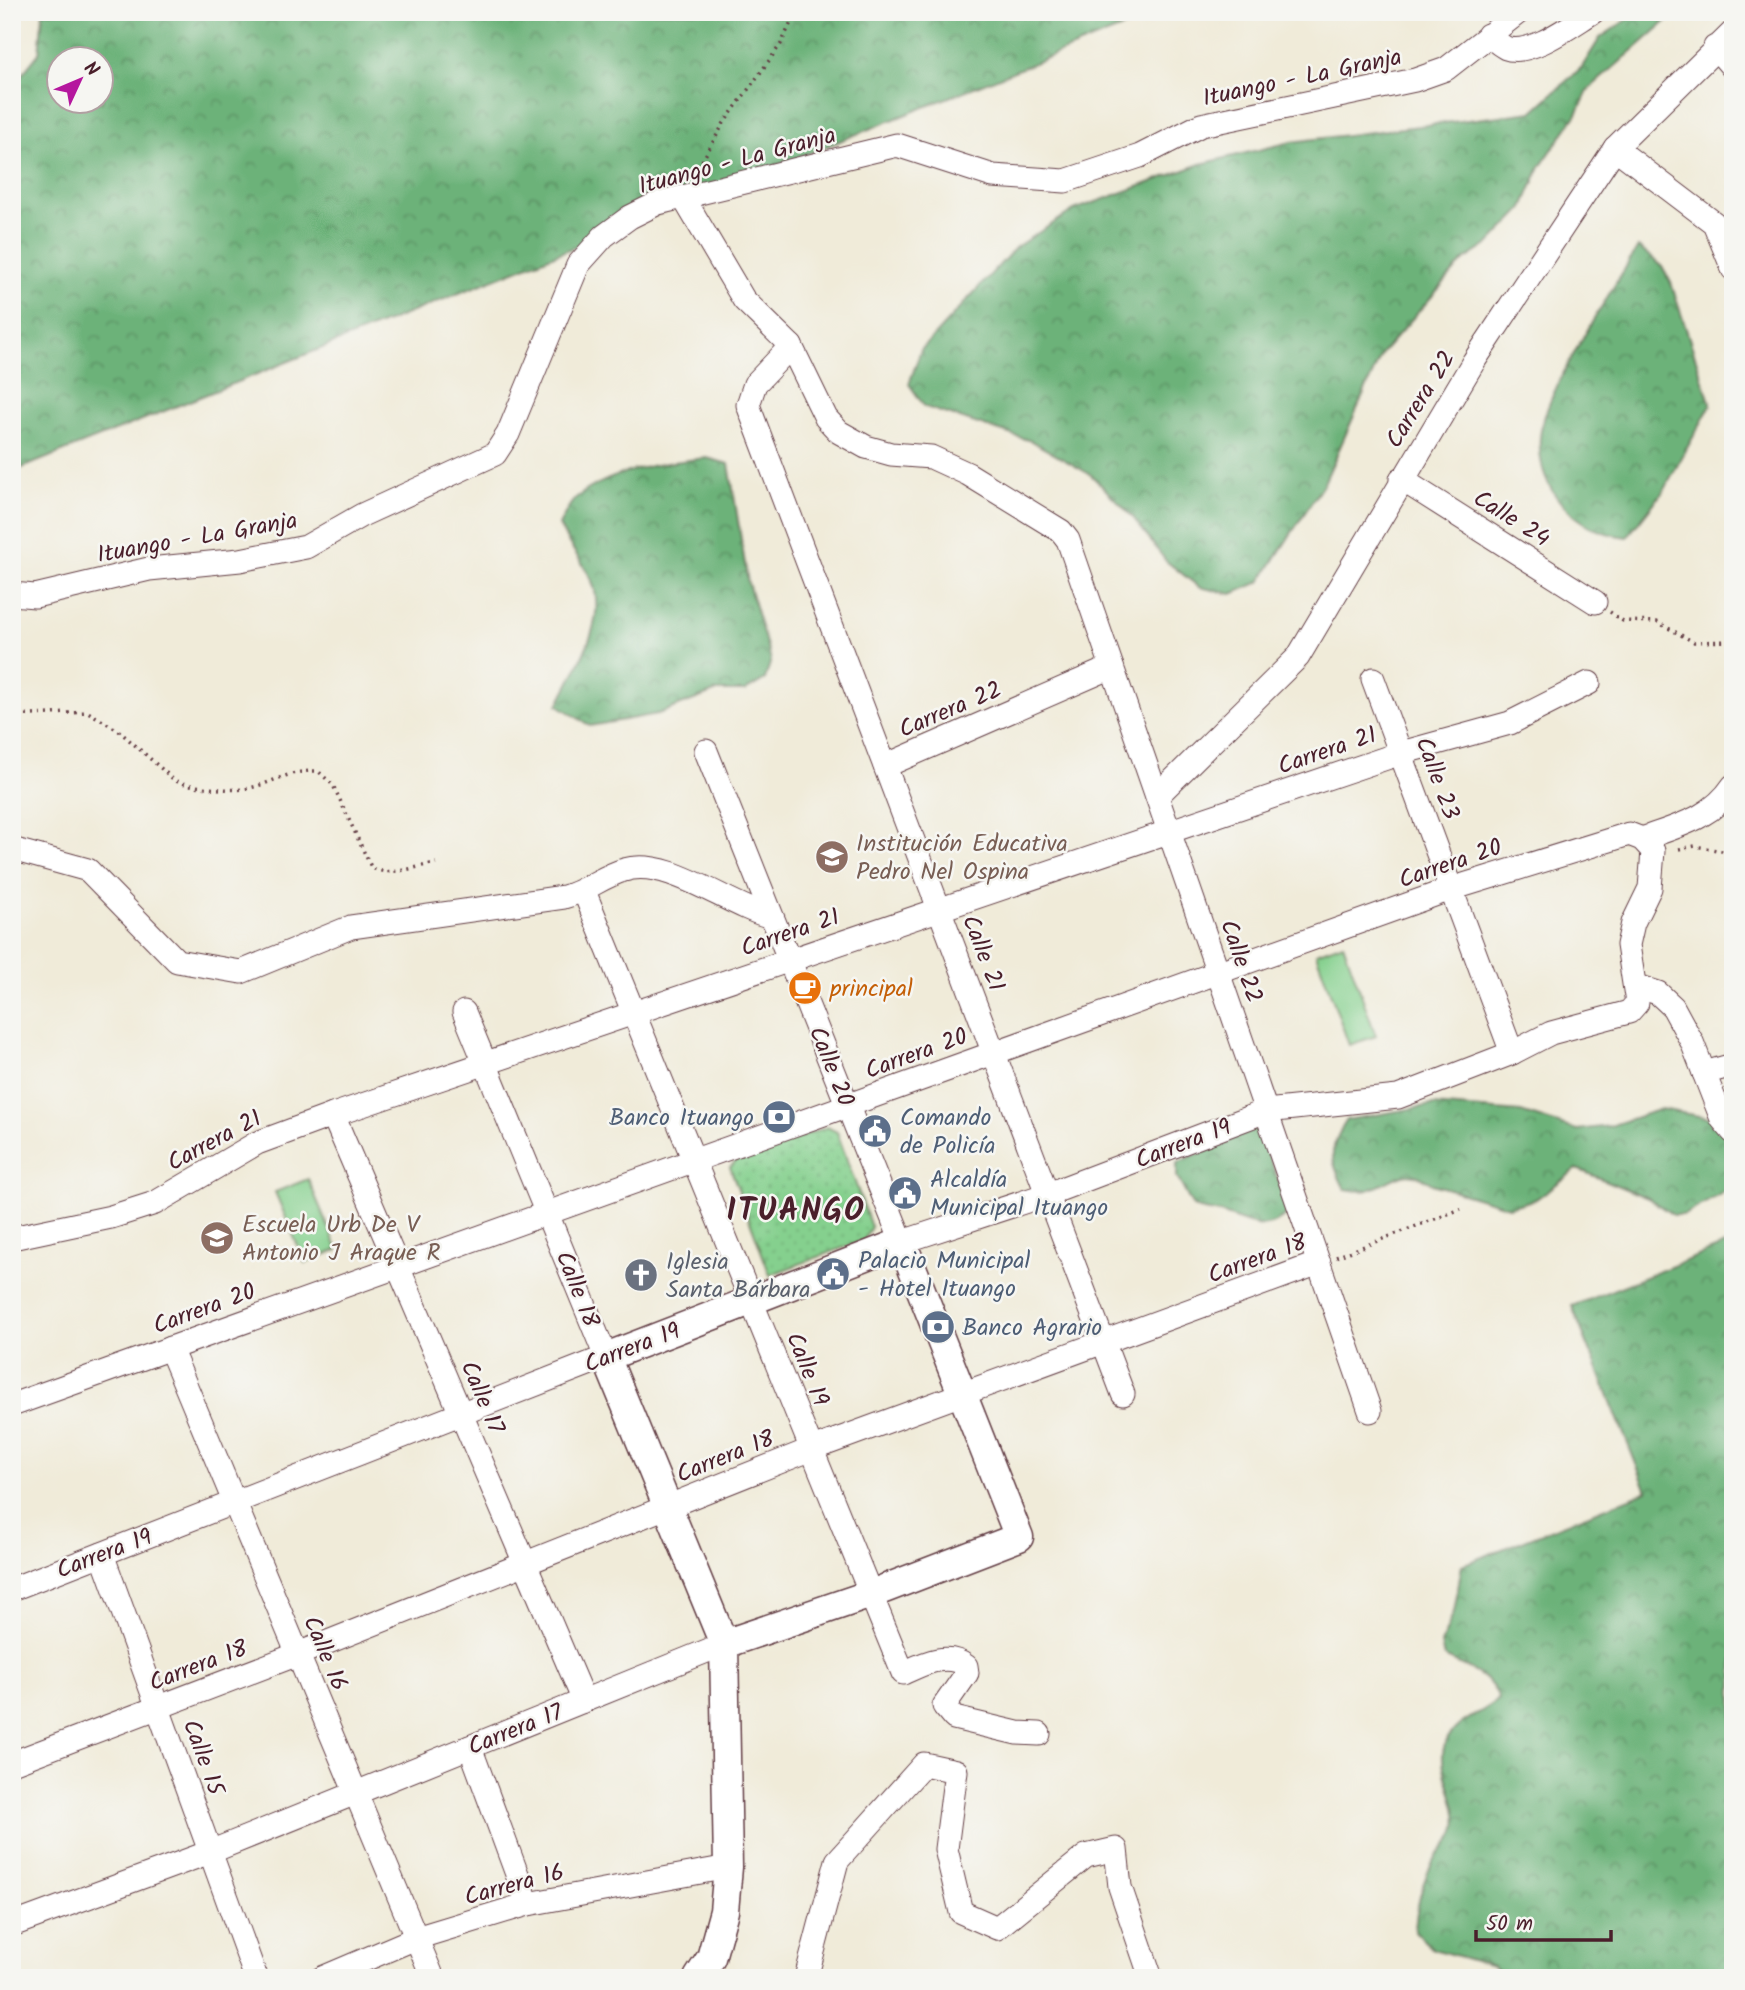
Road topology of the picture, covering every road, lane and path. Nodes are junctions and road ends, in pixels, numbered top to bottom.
1 (796, 12) edge
2 (1519, 12) edge
3 (1593, 12) edge
4 (1733, 32) edge
5 (1488, 35) junction
6 (1715, 47) junction
7 (1733, 68) edge
8 (1615, 148) junction
9 (683, 197) junction
10 (1733, 269) edge
11 (791, 346) junction
12 (1401, 479) junction
13 (12, 594) edge
14 (1595, 602) joint
15 (1733, 641) edge
16 (1112, 667) junction
17 (1373, 679) dead end
18 (1589, 683) dead end
19 (12, 716) edge
20 (706, 751) dead end
21 (1401, 753) junction
22 (885, 766) junction
23 (1733, 786) edge
24 (1157, 796) junction
25 (1169, 831) junction
26 (1647, 847) junction
27 (12, 849) edge
28 (1733, 853) edge
29 (436, 863) dead end
30 (1451, 889) junction
31 (584, 891) junction
32 (939, 909) junction
33 (772, 917) junction
34 (790, 960) junction
35 (1218, 972) junction
36 (1636, 986) junction
37 (464, 1012) dead end
38 (634, 1013) junction
39 (994, 1053) junction
40 (1512, 1053) junction
41 (485, 1063) junction
42 (1733, 1065) edge
43 (1704, 1073) junction
44 (847, 1105) junction
45 (1266, 1111) junction
46 (333, 1115) junction
47 (1733, 1132) edge
48 (694, 1161) junction
49 (1048, 1194) junction
50 (1461, 1209) dead end
51 (547, 1213) junction
52 (12, 1238) edge
53 (902, 1242) junction
54 (1319, 1263) junction
55 (398, 1266) junction
56 (751, 1301) junction
57 (1104, 1342) junction
58 (170, 1348) junction
59 (606, 1357) junction
60 (963, 1394) junction
61 (1123, 1394) dead end
62 (12, 1405) edge
63 (1370, 1411) dead end
64 (461, 1414) junction
65 (812, 1449) junction
66 (235, 1502) junction
67 (668, 1507) junction
68 (1019, 1537) joint
69 (102, 1554) junction
70 (526, 1563) junction
71 (12, 1589) edge
72 (871, 1594) junction
73 (724, 1644) junction
74 (298, 1654) junction
75 (584, 1700) junction
76 (158, 1708) junction
77 (1039, 1734) dead end
78 (470, 1747) junction
79 (12, 1763) edge
80 (356, 1793) junction
81 (210, 1852) junction
82 (728, 1867) junction
83 (528, 1904) junction
84 (12, 1925) edge
85 (416, 1938) junction
86 (256, 1978) edge
87 (322, 1978) edge
88 (433, 1978) edge
89 (698, 1978) edge
90 (806, 1978) edge
91 (1152, 1978) edge

1 - 9 path
2 - 5 street, Ituango - La Granja
3 - 5 street
4 - 6 street, Carrera 22
5 - 9 street, Ituango - La Granja
6 - 7 street
6 - 8 street, Carrera 22
8 - 10 street
8 - 12 street, Carrera 22
9 - 11 street
9 - 13 street, Ituango - La Granja
11 - 16 street, Calle 22
11 - 22 street, Calle 21
12 - 14 street, Calle 24
12 - 24 street, Carrera 22
14 - 15 path
16 - 22 street, Carrera 22
16 - 24 street, Calle 22
17 - 21 street, Calle 23
18 - 21 street, Carrera 21
19 - 29 path
20 - 33 street, Calle 20
21 - 25 street, Carrera 21
21 - 30 street, Calle 23
22 - 32 street, Calle 21
23 - 26 street
24 - 25 street, Calle 22
25 - 32 street, Carrera 21
25 - 35 street, Calle 22
26 - 28 path
26 - 30 street, Carrera 20
26 - 36 street
27 - 31 street
30 - 35 street, Carrera 20
30 - 40 street, Calle 23
31 - 33 street
31 - 38 street, Calle 19
32 - 34 street, Carrera 21
32 - 39 street, Calle 21
33 - 34 street, Calle 20
34 - 38 street, Carrera 21
34 - 44 street, Calle 20
35 - 39 street, Carrera 20
35 - 45 street, Calle 22
36 - 40 street, Carrera 19
36 - 43 street
37 - 41 street, Calle 18
38 - 41 street, Carrera 21
38 - 48 street, Calle 19
39 - 44 street, Carrera 20
39 - 49 street, Calle 21
40 - 45 street, Carrera 19
41 - 46 street, Carrera 21
41 - 51 street, Calle 18
42 - 43 street
43 - 47 street
44 - 48 street, Carrera 20
44 - 53 street, Calle 20
45 - 49 street, Carrera 19
45 - 54 street, Calle 22
46 - 52 street, Carrera 21
46 - 55 street, Calle 17
48 - 51 street, Carrera 20
48 - 56 street, Calle 19
49 - 53 street, Carrera 19
49 - 57 street, Calle 21
50 - 54 path, Carrera 18
51 - 55 street, Carrera 20
51 - 59 street, Calle 18
53 - 56 main road, Carrera 19
53 - 60 main road, Calle 20
54 - 57 street, Carrera 18
54 - 63 street, Calle 22
55 - 58 street, Carrera 20
55 - 64 street, Calle 17
56 - 59 main road, Carrera 19
56 - 65 street, Calle 19
57 - 60 street, Carrera 18
57 - 61 street, Calle 21
58 - 62 street, Carrera 20
58 - 66 street, Calle 16
59 - 64 street, Carrera 19
59 - 67 main road, Calle 18
60 - 65 street, Carrera 18
60 - 68 main road, Calle 20
64 - 66 street, Carrera 19
64 - 70 street, Calle 17
65 - 67 street, Carrera 18
65 - 72 street, Calle 19
66 - 69 street, Carrera 19
66 - 74 street, Calle 16
67 - 70 street, Carrera 18
67 - 73 main road, Calle 18
68 - 72 main road, Carrera 17
69 - 71 street, Carrera 19
69 - 76 street, Calle 15
70 - 74 street, Carrera 18
70 - 75 street, Calle 17
72 - 73 main road, Carrera 17
72 - 77 street, Calle 19
73 - 75 street, Carrera 17
73 - 82 main road
74 - 76 street, Carrera 18
74 - 80 street, Calle 16
75 - 78 street, Carrera 17
76 - 79 street, Carrera 18
76 - 81 street, Calle 15
78 - 80 street, Carrera 17
78 - 83 street
80 - 81 street, Carrera 17
80 - 85 street, Calle 16
81 - 84 street, Carrera 17
81 - 86 street, Calle 15
82 - 83 street, Carrera 16
82 - 89 main road
83 - 85 street, Carrera 16
85 - 87 street, Carrera 16
85 - 88 street, Calle 16
90 - 91 street

